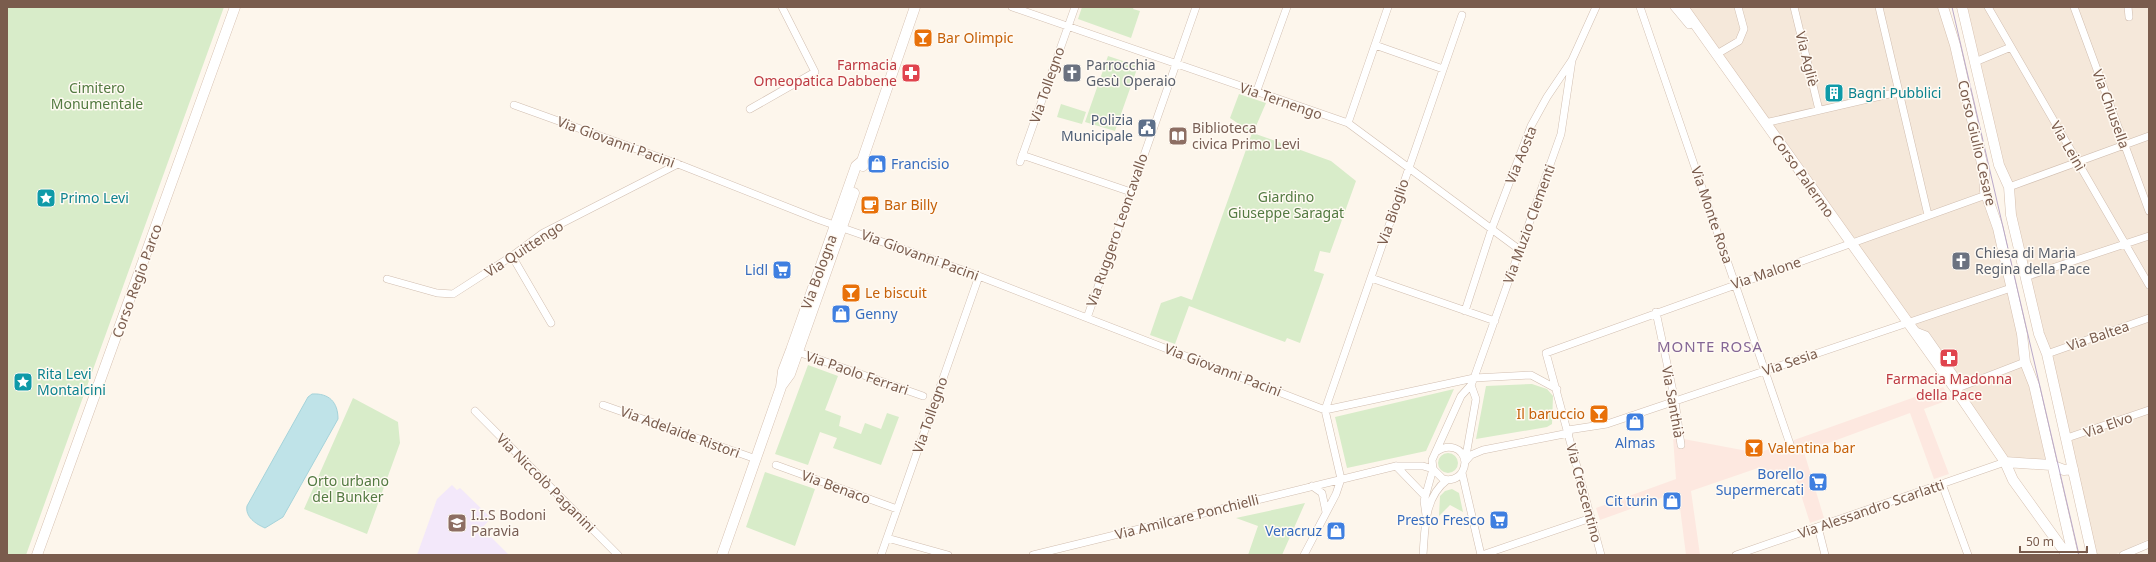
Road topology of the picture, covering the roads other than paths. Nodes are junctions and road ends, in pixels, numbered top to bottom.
1 (235, 7) edge
2 (782, 7) edge
3 (915, 7) edge
4 (1012, 7) edge
5 (1074, 7) edge
6 (1196, 7) edge
7 (1287, 7) edge
8 (1388, 7) edge
9 (1596, 7) edge
10 (1640, 7) edge
11 (1674, 7) edge
12 (1683, 7) edge
13 (1738, 7) edge
14 (1794, 7) edge
15 (1879, 7) edge
16 (1943, 7) edge
17 (1962, 7) edge
18 (1988, 7) edge
19 (2074, 7) edge
20 (2128, 7) edge
21 (1462, 15) dead end
22 (2129, 17) dead end
23 (1695, 23) junction
24 (1067, 27) junction
25 (1375, 45) junction
26 (2011, 47) junction
27 (1717, 54) junction
28 (1572, 60) junction
29 (1975, 62) junction
30 (1176, 64) junction
31 (1443, 68) junction
32 (1898, 92) junction
33 (1256, 93) junction
34 (514, 105) dead end
35 (750, 108) dead end
36 (1819, 110) junction
37 (1348, 123) junction
38 (1765, 123) junction
39 (2149, 136) edge
40 (2124, 145) junction
41 (1022, 155) junction
42 (1020, 162) dead end
43 (2078, 162) junction
44 (678, 164) junction
45 (1408, 167) junction
46 (2009, 187) junction
47 (1131, 192) junction
48 (1986, 195) junction
49 (2149, 211) edge
50 (1928, 215) junction
51 (839, 227) junction
52 (1492, 228) junction
53 (2149, 236) edge
54 (1851, 244) junction
55 (2125, 244) junction
56 (1520, 250) junction
57 (512, 256) junction
58 (979, 276) junction
59 (2026, 277) junction
60 (1371, 278) junction
61 (387, 279) dead end
62 (1736, 284) junction
63 (2149, 285) edge
64 (2011, 288) junction
65 (1465, 311) junction
66 (1656, 312) junction
67 (1087, 318) junction
68 (2149, 318) edge
69 (1494, 321) junction
70 (551, 323) dead end
71 (1910, 326) junction
72 (795, 351) junction
73 (1546, 353) joint
74 (2047, 354) junction
75 (2025, 362) junction
76 (1767, 370) junction
77 (1473, 381) junction
78 (1954, 388) junction
79 (1557, 389) junction
80 (923, 396) dead end
81 (1676, 400) junction
82 (603, 404) dead end
83 (1325, 410) junction
84 (2149, 410) edge
85 (475, 411) dead end
86 (1568, 431) junction
87 (2067, 438) junction
88 (1681, 445) dead end
89 (1792, 446) dead end
90 (1436, 452) junction
91 (756, 459) junction
92 (1465, 459) junction
93 (2005, 462) junction
94 (776, 465) dead end
95 (2051, 465) junction
96 (1396, 466) junction
97 (2073, 469) junction
98 (1433, 470) junction
99 (1462, 473) junction
100 (1341, 479) junction
101 (1447, 480) junction
102 (1942, 484) junction
103 (1312, 486) junction
104 (1424, 496) junction
105 (897, 509) junction
106 (1326, 512) junction
107 (1426, 516) junction
108 (1591, 518) junction
109 (1818, 527) junction
110 (887, 538) junction
111 (2149, 544) edge
112 (37, 555) edge
113 (618, 555) edge
114 (722, 555) edge
115 (881, 555) edge
116 (948, 555) edge
117 (1033, 555) edge
118 (1304, 555) edge
119 (1423, 555) edge
120 (1482, 555) edge
121 (1601, 555) edge
122 (1736, 555) edge
123 (1825, 555) edge
124 (1968, 555) edge
125 (2067, 555) edge
126 (2073, 555) edge
127 (2092, 555) edge
128 (2123, 555) edge

1 - 112 main road, Corso Regio Parco
2 - 35 street
3 - 51 main road, Via Bologna
4 - 24 street, Via Ternengo
5 - 24 street, Via Tollegno
6 - 30 street, Via Ruggero Leoncavallo
7 - 33 street
8 - 25 street
9 - 28 street, Via Aosta
10 - 62 street, Via Monte Rosa
11 - 23 street, Corso Palermo
12 - 23 main road, Corso Palermo
13 - 27 street
14 - 36 street, Via Agliè
15 - 32 street
16 - 48 main road, Corso Giulio Cesare
17 - 29 main road, Corso Giulio Cesare
18 - 26 street, Via Leinì
19 - 40 street, Via Chiusella
20 - 22 street
21 - 31 street, Via Bioglio
23 - 27 main road, Corso Palermo
24 - 30 street, Via Ternengo
24 - 41 street, Via Tollegno
25 - 31 street
25 - 37 street
26 - 29 street
26 - 43 street, Via Leinì
27 - 38 main road, Corso Palermo
28 - 52 street, Via Aosta
28 - 56 street, Via Muzio Clementi
29 - 46 main road, Corso Giulio Cesare
30 - 33 street, Via Ternengo
30 - 47 street, Via Ruggero Leoncavallo
31 - 45 street, Via Bioglio
32 - 36 street
32 - 50 street
33 - 37 street, Via Ternengo
34 - 44 street, Via Giovanni Pacini
36 - 38 street
37 - 45 street, Via Ternengo
38 - 54 main road, Corso Palermo
39 - 40 street
40 - 43 street
40 - 49 street, Via Chiusella
41 - 42 street, Via Tollegno
41 - 47 street
43 - 46 street
43 - 55 street, Via Leinì
44 - 51 street, Via Giovanni Pacini
44 - 57 street, Via Quittengo
45 - 52 street, Via Ternengo
45 - 60 street, Via Bioglio
46 - 59 main road, Corso Giulio Cesare
47 - 67 street, Via Ruggero Leoncavallo
48 - 50 street, Via Malone
48 - 64 main road, Corso Giulio Cesare
50 - 54 street, Via Malone
51 - 58 street, Via Giovanni Pacini
51 - 72 main road, Via Bologna
52 - 56 street, Via Ternengo
52 - 65 street, Via Aosta
53 - 55 street
54 - 62 street, Via Malone
54 - 71 main road, Corso Palermo
55 - 59 street
55 - 63 street, Via Leinì
56 - 69 street, Via Muzio Clementi
57 - 61 street, Via Quittengo
57 - 70 street
58 - 67 street, Via Giovanni Pacini
58 - 105 street, Via Tollegno
59 - 74 main road, Corso Giulio Cesare
60 - 65 street
60 - 83 street, Via Bioglio
62 - 66 street, Via Malone
62 - 76 street, Via Monte Rosa
64 - 71 street, Via Sesia
64 - 75 main road, Corso Giulio Cesare
65 - 69 street
66 - 73 street, Via Malone
66 - 81 street, Via Santhià
67 - 83 street, Via Giovanni Pacini
68 - 74 street, Via Baltea
69 - 77 street, Via Muzio Clementi
71 - 76 street, Via Sesia
71 - 78 main road, Corso Palermo
72 - 80 street, Via Paolo Ferrari
72 - 91 main road, Via Bologna
73 - 79 street, Via Crescentino
74 - 87 main road, Corso Giulio Cesare
75 - 78 street
75 - 95 main road, Corso Giulio Cesare
76 - 81 street, Via Sesia
76 - 89 street, Via Monte Rosa
77 - 79 street
77 - 83 street
77 - 90 street
77 - 92 street
78 - 93 main road, Corso Palermo
79 - 86 street, Via Crescentino
81 - 86 street, Via Sesia
81 - 88 street, Via Santhià
82 - 91 street, Via Adelaide Ristori
83 - 100 street
84 - 87 street, Via Elvo
85 - 113 street, Via Niccolò Paganini
86 - 92 street, Via Sesia
86 - 108 street, Via Crescentino
87 - 97 main road, Corso Giulio Cesare
90 - 92 street
90 - 98 street
91 - 114 main road, Via Bologna
92 - 99 street
93 - 95 main road
93 - 102 street, Via Alessandro Scarlatti
93 - 125 main road, Corso Palermo
94 - 105 street, Via Benaco
95 - 97 main road
95 - 126 main road, Corso Giulio Cesare
96 - 98 street, Via Amilcare Ponchielli
96 - 100 street, Via Amilcare Ponchielli
96 - 104 street
97 - 127 main road, Corso Giulio Cesare
98 - 101 street
98 - 104 street
99 - 101 street
99 - 120 street
100 - 103 street, Via Amilcare Ponchielli
100 - 106 street
101 - 107 street
102 - 109 street, Via Alessandro Scarlatti
102 - 124 street
103 - 106 street
103 - 117 street, Via Amilcare Ponchielli
104 - 107 street
105 - 110 street, Via Tollegno
106 - 118 street
107 - 119 street
108 - 120 street
108 - 121 street, Via Crescentino
109 - 122 street, Via Alessandro Scarlatti
109 - 123 street
110 - 115 street, Via Tollegno
110 - 116 street
111 - 128 street

